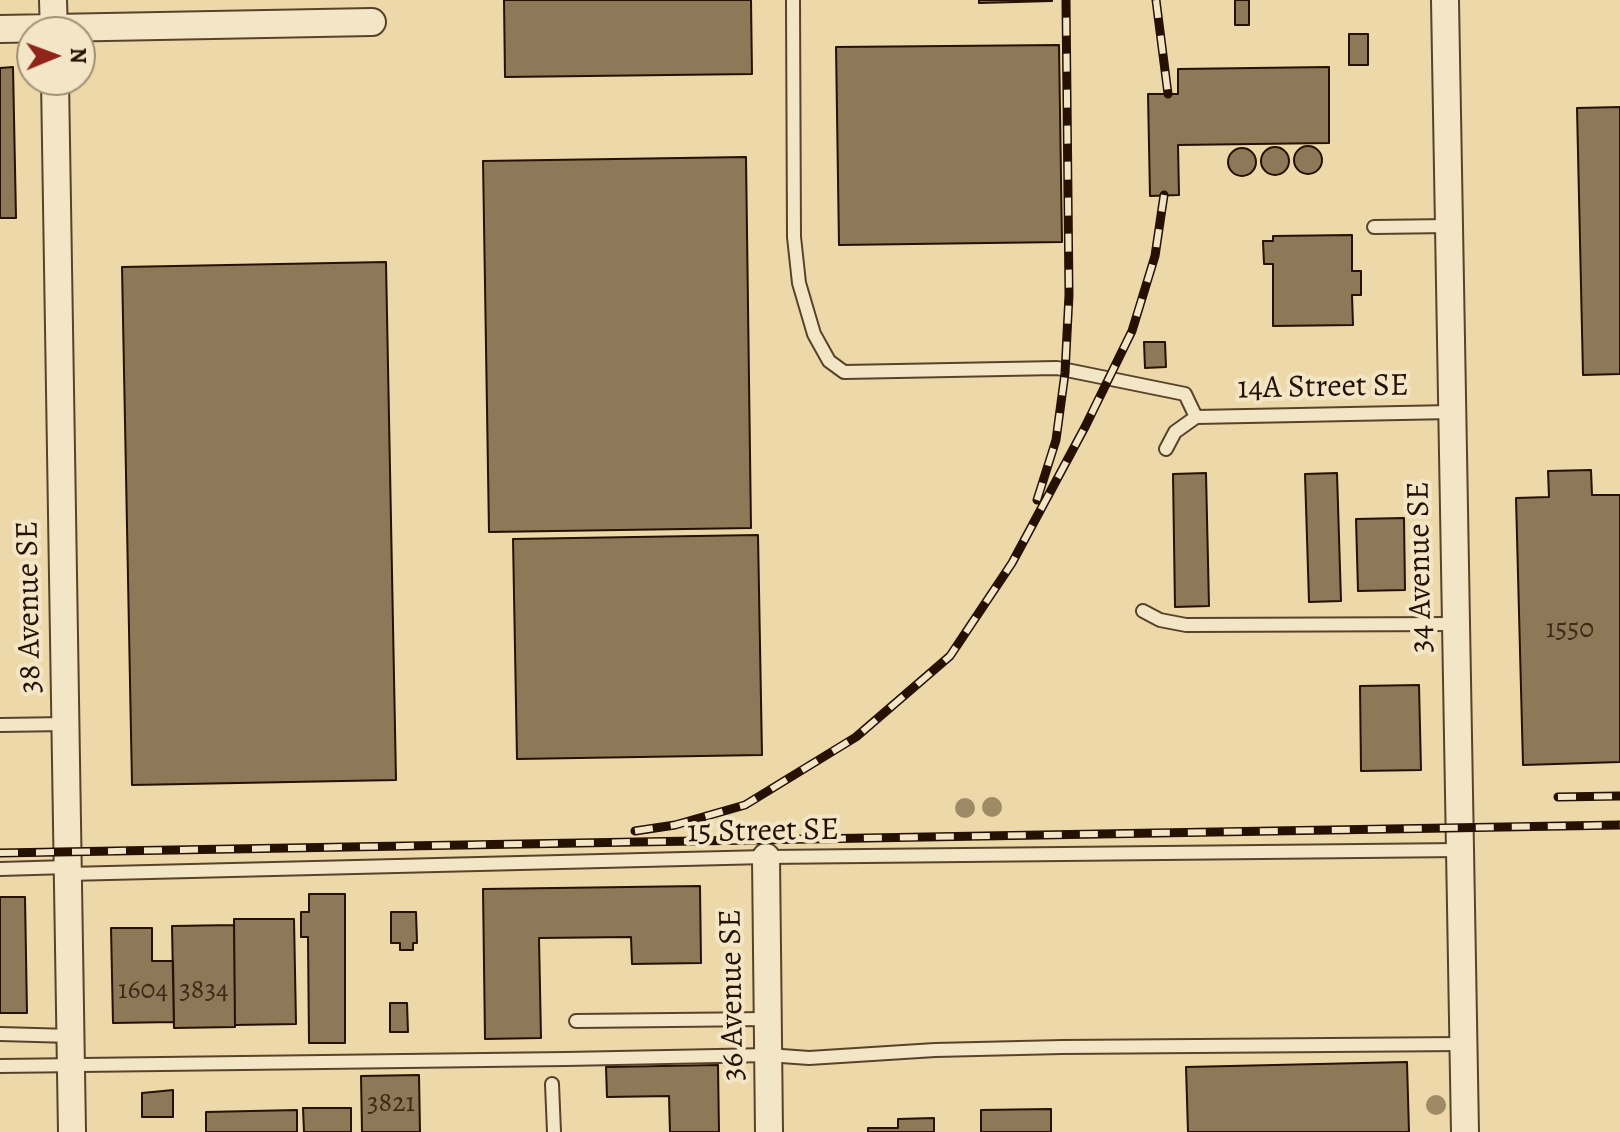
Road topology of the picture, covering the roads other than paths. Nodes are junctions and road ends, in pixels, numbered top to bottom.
1 (793, 0) edge
2 (1445, 0) edge
3 (372, 22) dead end
4 (96, 29) edge
5 (55, 96) edge
6 (1449, 226) junction
7 (1374, 227) dead end
8 (1452, 412) junction
9 (1196, 417) junction
10 (1166, 449) dead end
11 (1143, 611) dead end
12 (1456, 624) junction
13 (66, 724) junction
14 (0, 725) edge
15 (1460, 850) junction
16 (766, 857) junction
17 (0, 869) edge
18 (68, 871) junction
19 (768, 1019) junction
20 (576, 1021) dead end
21 (0, 1034) edge
22 (71, 1036) junction
23 (1464, 1044) junction
24 (768, 1055) junction
25 (71, 1064) junction
26 (0, 1066) edge
27 (552, 1084) dead end
28 (72, 1132) edge
29 (554, 1132) edge
30 (769, 1132) edge
31 (1465, 1132) edge

1 - 9 lane
2 - 6 street, 34 Avenue SE
3 - 4 street
5 - 13 street, 38 Avenue SE
6 - 7 lane
6 - 8 street, 34 Avenue SE
8 - 9 lane, 14A Street SE
8 - 12 street, 34 Avenue SE
9 - 10 lane
11 - 12 lane
12 - 15 street, 34 Avenue SE
13 - 14 lane
13 - 18 street, 38 Avenue SE
15 - 16 lane, 15 Street SE
15 - 23 street, 34 Avenue SE
16 - 18 lane, 15 Street SE
16 - 19 street, 36 Avenue SE
17 - 18 lane, 15 Street SE
18 - 22 street, 38 Avenue SE
19 - 20 lane
19 - 24 street, 36 Avenue SE
21 - 22 lane
22 - 25 street, 38 Avenue SE
23 - 24 lane
23 - 31 street, 34 Avenue SE
24 - 25 lane
24 - 30 street, 36 Avenue SE
25 - 26 lane
25 - 28 street, 38 Avenue SE
27 - 29 lane

